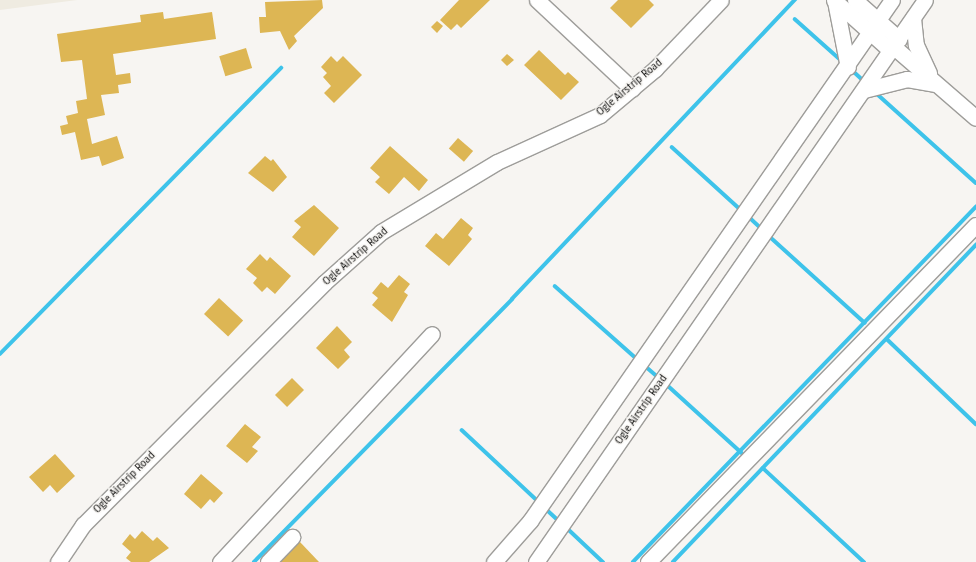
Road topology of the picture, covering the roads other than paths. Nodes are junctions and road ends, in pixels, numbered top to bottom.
1 (537, 0) edge
2 (722, 0) edge
3 (855, 0) edge
4 (892, 0) edge
5 (925, 0) edge
6 (834, 1) edge
7 (913, 18) junction
8 (878, 21) junction
9 (870, 34) junction
10 (895, 46) junction
11 (848, 67) junction
12 (936, 84) junction
13 (632, 89) junction
14 (864, 90) junction
15 (976, 118) edge
16 (976, 225) edge
17 (432, 334) dead end
18 (292, 537) dead end
19 (58, 562) edge
20 (220, 562) edge
21 (268, 562) edge
22 (494, 562) edge
23 (536, 562) edge
24 (648, 562) edge

1 - 13 street
2 - 13 street, Ogle Airstrip Road
3 - 8 street
4 - 8 street
5 - 7 street, Ogle Airstrip Road
6 - 9 street
6 - 11 street
7 - 10 street, Ogle Airstrip Road
7 - 12 street
8 - 9 street
8 - 10 street
9 - 10 street
9 - 11 street
10 - 12 street
10 - 14 street, Ogle Airstrip Road
11 - 22 street
12 - 14 street
12 - 15 street
13 - 19 street, Ogle Airstrip Road
14 - 23 street, Ogle Airstrip Road
16 - 24 street
17 - 20 street
18 - 21 street

